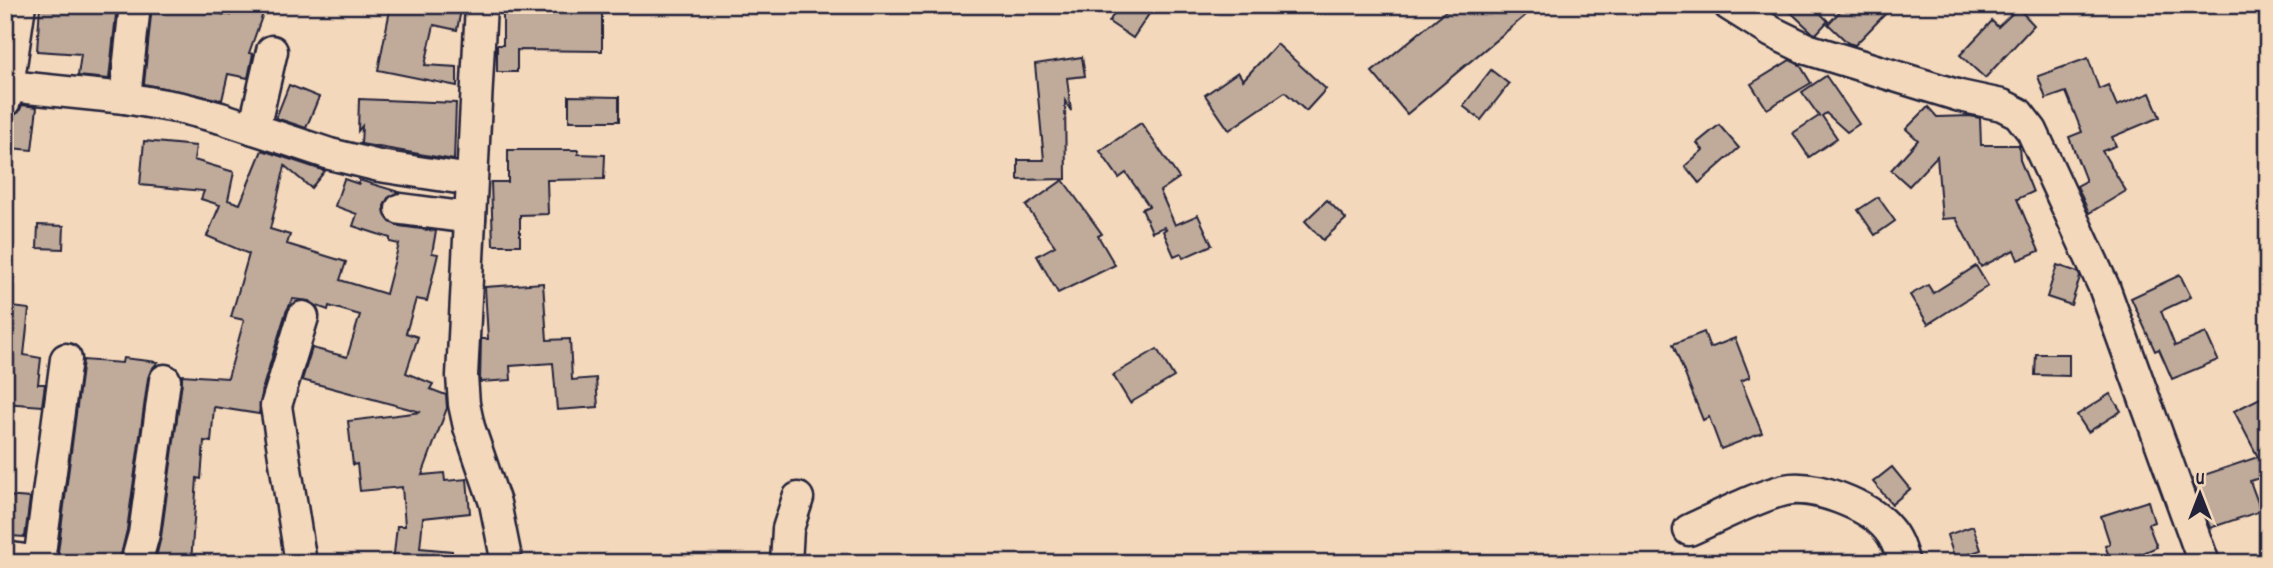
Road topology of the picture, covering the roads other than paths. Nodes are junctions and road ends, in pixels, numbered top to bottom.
1 (20, 5) edge
2 (135, 5) edge
3 (481, 5) edge
4 (1729, 5) edge
5 (272, 51) dead end
6 (6, 93) edge
7 (125, 98) junction
8 (254, 129) junction
9 (471, 180) junction
10 (401, 209) dead end
11 (470, 218) junction
12 (303, 317) dead end
13 (66, 359) dead end
14 (164, 380) dead end
15 (798, 498) dead end
16 (1689, 530) dead end
17 (5, 557) edge
18 (42, 562) edge
19 (135, 563) edge
20 (301, 563) edge
21 (507, 563) edge
22 (786, 563) edge
23 (1904, 563) edge
24 (2204, 563) edge

1 - 6 street
2 - 7 street
3 - 9 street
4 - 24 street
5 - 8 street
6 - 7 street
7 - 8 street
8 - 9 street
9 - 11 street
10 - 11 street
11 - 21 street
12 - 20 street
13 - 18 street
14 - 19 street
15 - 22 street
16 - 23 street
17 - 18 street

